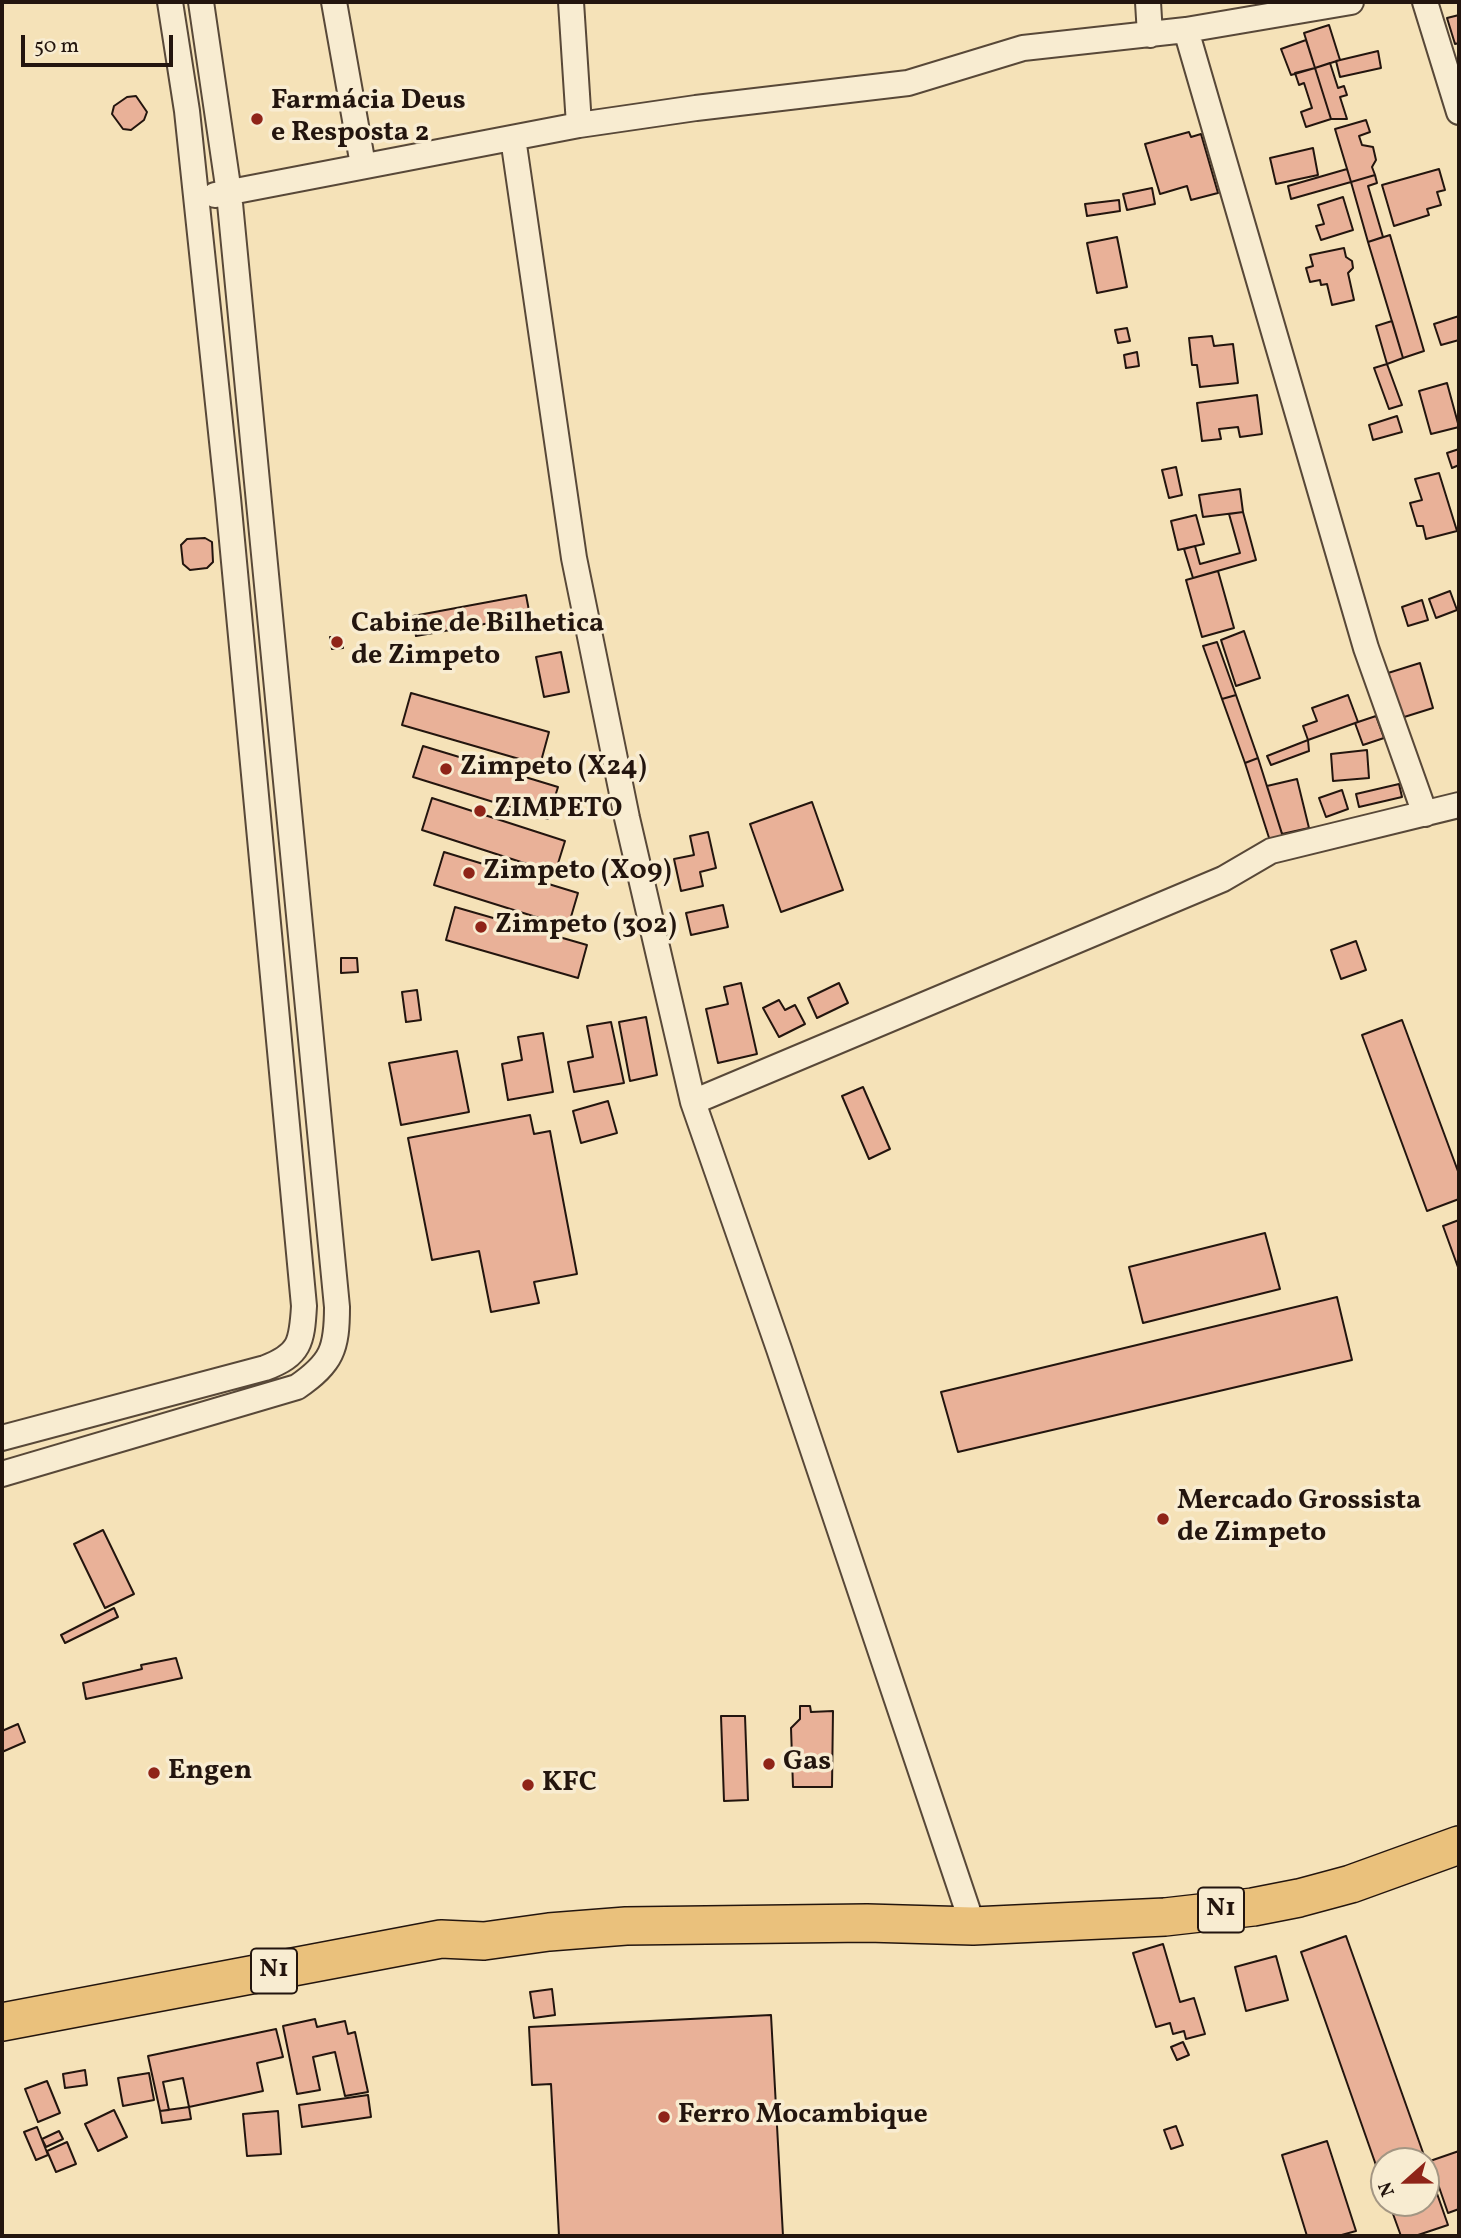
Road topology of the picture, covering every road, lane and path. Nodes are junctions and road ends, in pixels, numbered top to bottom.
1 (170, 2) edge
2 (201, 2) edge
3 (334, 2) edge
4 (571, 2) edge
5 (1148, 2) edge
6 (1351, 2) edge
7 (1425, 2) edge
8 (1186, 30) junction
9 (1150, 35) junction
10 (1459, 112) edge
11 (579, 125) junction
12 (513, 138) junction
13 (363, 165) junction
14 (229, 193) junction
15 (196, 197) junction
16 (1459, 805) edge
17 (1425, 814) junction
18 (693, 1102) junction
19 (2, 1438) edge
20 (2, 1475) edge
21 (1459, 1845) edge
22 (973, 1926) junction
23 (2, 2022) edge

1 - 15 street
2 - 14 street
3 - 13 street
4 - 11 street
5 - 9 street
6 - 8 street
7 - 10 street
8 - 9 street
8 - 17 street
9 - 11 street
11 - 12 street
12 - 13 street
12 - 18 street
13 - 14 street
14 - 15 street
14 - 20 street
15 - 19 street
16 - 17 street
17 - 18 street
18 - 22 street
21 - 22 highway, N1
22 - 23 highway, N1

